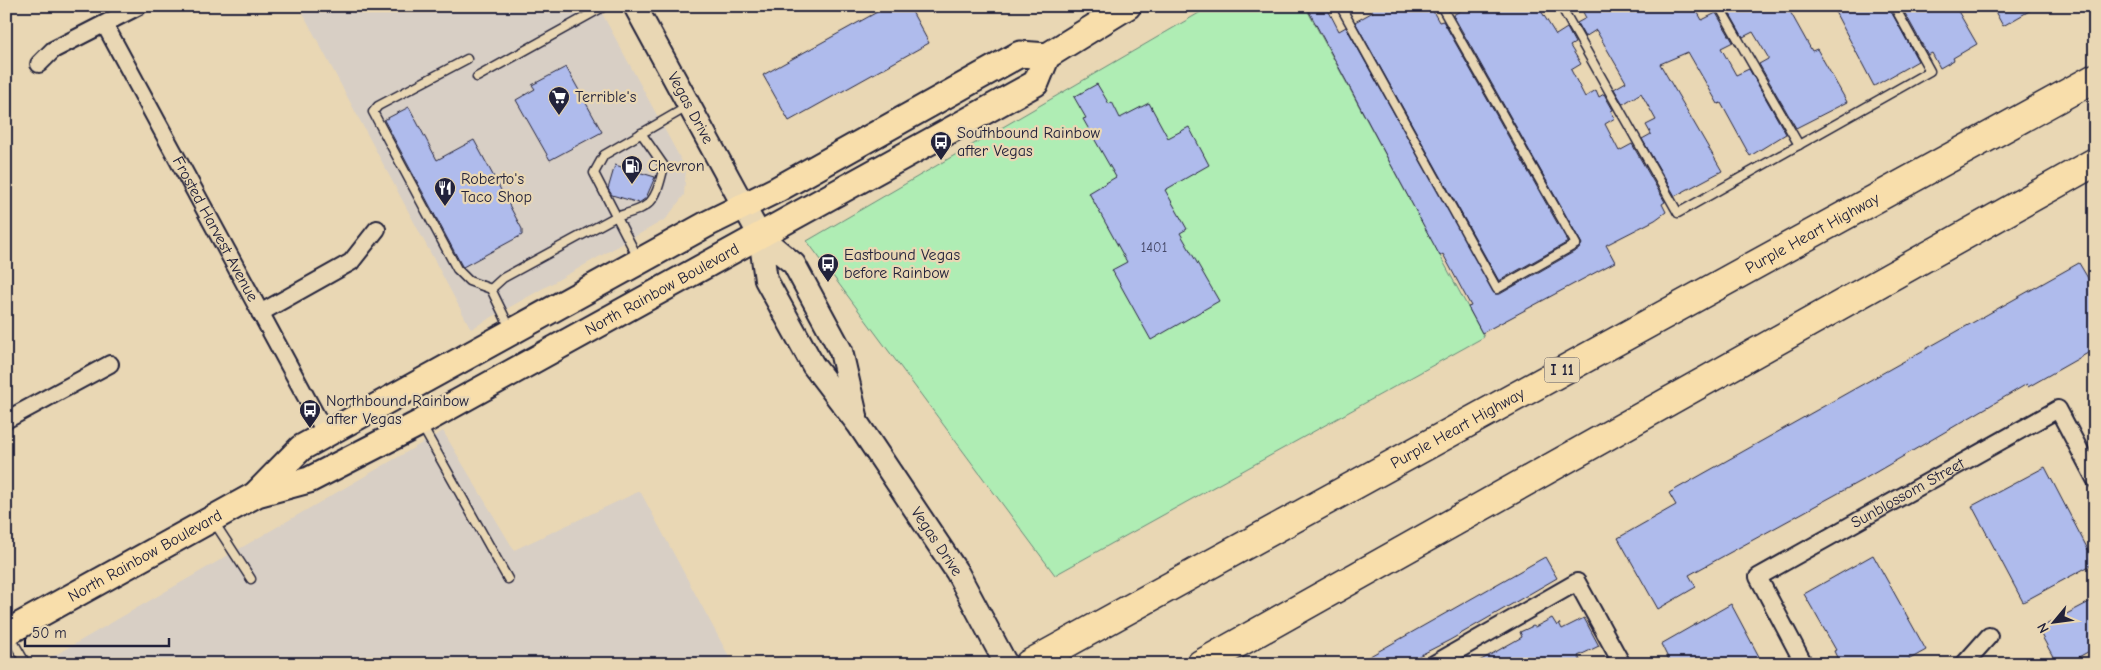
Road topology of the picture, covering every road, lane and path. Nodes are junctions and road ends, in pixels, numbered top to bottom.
1 (139, 6) edge
2 (606, 6) edge
3 (635, 6) edge
4 (1128, 6) edge
5 (1346, 6) edge
6 (1441, 6) edge
7 (1561, 6) edge
8 (1720, 6) edge
9 (1894, 6) edge
10 (105, 25) junction
11 (1046, 56) junction
12 (467, 59) dead end
13 (39, 64) dead end
14 (477, 77) dead end
15 (2095, 78) edge
16 (689, 106) junction
17 (641, 133) junction
18 (1799, 145) junction
19 (2095, 162) edge
20 (744, 206) junction
21 (615, 217) junction
22 (377, 229) dead end
23 (760, 236) junction
24 (640, 261) junction
25 (491, 289) junction
26 (260, 313) junction
27 (512, 332) junction
28 (110, 364) dead end
29 (6, 420) edge
30 (420, 423) junction
31 (858, 424) junction
32 (326, 434) junction
33 (2095, 479) edge
34 (257, 494) junction
35 (212, 519) junction
36 (251, 579) dead end
37 (508, 579) dead end
38 (7, 631) edge
39 (1989, 636) dead end
40 (26, 664) edge
41 (1006, 664) edge
42 (1029, 664) edge
43 (1201, 664) edge
44 (1434, 664) edge
45 (1622, 664) edge
46 (1804, 664) edge
47 (1964, 664) edge

1 - 10 street
2 - 14 lane
3 - 16 main road, Vegas Drive
4 - 11 main road
5 - 6 lane
7 - 18 lane
8 - 18 lane
9 - 18 lane
10 - 13 street
10 - 26 street, Frosted Harvest Avenue
11 - 20 main road, North Rainbow Boulevard
11 - 23 main road, North Rainbow Boulevard
12 - 25 lane
15 - 42 highway, Purple Heart Highway / I 11
16 - 17 lane
16 - 20 main road, Vegas Drive
17 - 21 lane
17 - 21 lane
19 - 43 highway
20 - 23 main road, Vegas Drive
20 - 24 main road, North Rainbow Boulevard
21 - 24 lane
21 - 25 lane
22 - 26 street
23 - 30 main road, North Rainbow Boulevard
23 - 31 main road, Vegas Drive
23 - 31 main road, Vegas Drive
24 - 27 main road, North Rainbow Boulevard
25 - 27 lane
26 - 32 street, Frosted Harvest Avenue
27 - 32 main road, North Rainbow Boulevard
28 - 29 street
30 - 34 main road, North Rainbow Boulevard
30 - 37 lane
31 - 41 main road, Vegas Drive
32 - 34 main road, North Rainbow Boulevard
33 - 46 street, Sunblossom Street
34 - 35 main road, North Rainbow Boulevard
35 - 36 lane
35 - 38 main road, North Rainbow Boulevard
38 - 40 lane
39 - 47 street
44 - 45 street

